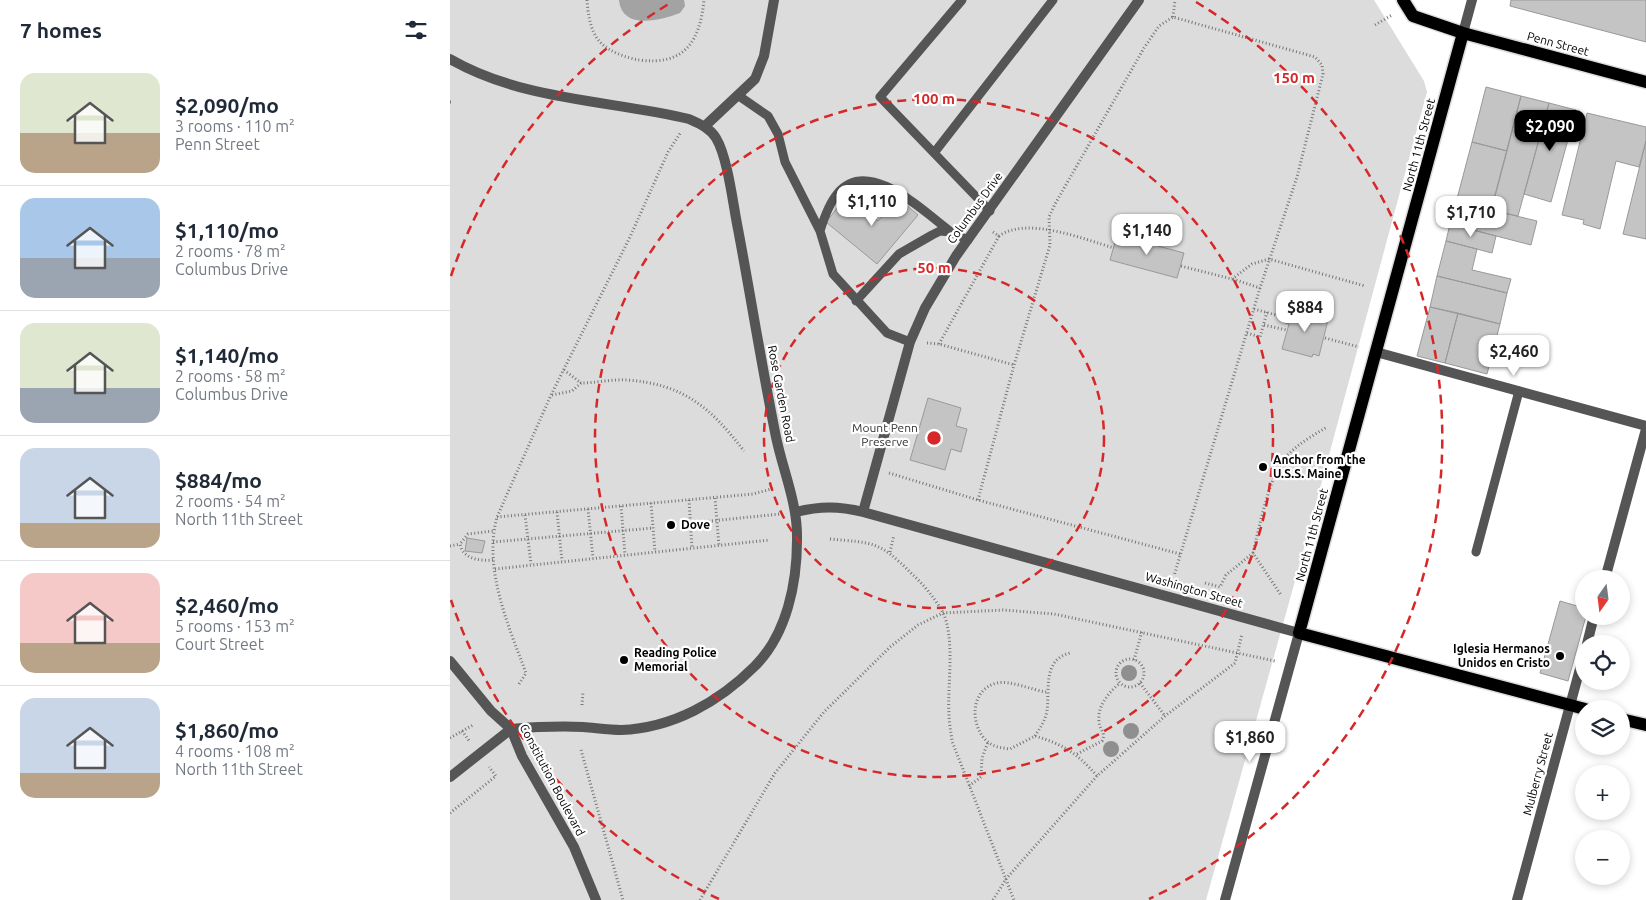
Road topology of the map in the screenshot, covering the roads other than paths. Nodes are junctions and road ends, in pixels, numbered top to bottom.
1 (774, 0) edge
2 (962, 0) edge
3 (1053, 0) edge
4 (1139, 0) edge
5 (1403, 0) edge
6 (1472, 0) edge
7 (1463, 33) junction
8 (450, 59) edge
9 (1646, 82) edge
10 (739, 96) junction
11 (705, 126) junction
12 (934, 154) junction
13 (990, 211) junction
14 (820, 231) junction
15 (951, 232) junction
16 (968, 240) junction
17 (856, 301) junction
18 (910, 342) junction
19 (1376, 352) junction
20 (1519, 391) junction
21 (1646, 427) edge
22 (796, 512) junction
23 (863, 512) junction
24 (1476, 552) dead end
25 (1607, 570) edge
26 (1299, 633) junction
27 (450, 661) edge
28 (1575, 687) edge
29 (1570, 705) junction
30 (1575, 706) edge
31 (1630, 722) edge
32 (1646, 726) edge
33 (511, 729) junction
34 (450, 777) edge
35 (596, 900) edge
36 (1225, 900) edge
37 (1517, 900) edge

1 - 10 street
2 - 12 lane
3 - 12 lane
4 - 13 street, Columbus Drive
5 - 7 main road, Penn Street
6 - 7 street
7 - 9 main road, Penn Street
7 - 19 main road, North 11th Street
8 - 11 street
10 - 11 street
10 - 14 lane
11 - 22 street, Rose Garden Road
12 - 13 lane
13 - 16 street, Columbus Drive
14 - 15 lane
14 - 17 lane
15 - 16 lane
15 - 17 lane
16 - 18 street, Columbus Drive
17 - 18 lane
18 - 23 street, Columbus Drive
19 - 20 street
19 - 26 main road, North 11th Street
20 - 21 street
20 - 24 lane
21 - 25 street
22 - 23 street, Washington Street
22 - 33 street, Rose Garden Road
23 - 26 street, Washington Street
26 - 29 main road, Washington Street
26 - 36 street, North 11th Street
27 - 33 street, Constitution Boulevard
28 - 29 street, Mulberry Street
29 - 30 main road, Washington Street
29 - 37 street, Mulberry Street
31 - 32 main road
33 - 34 street
33 - 35 street, Constitution Boulevard

